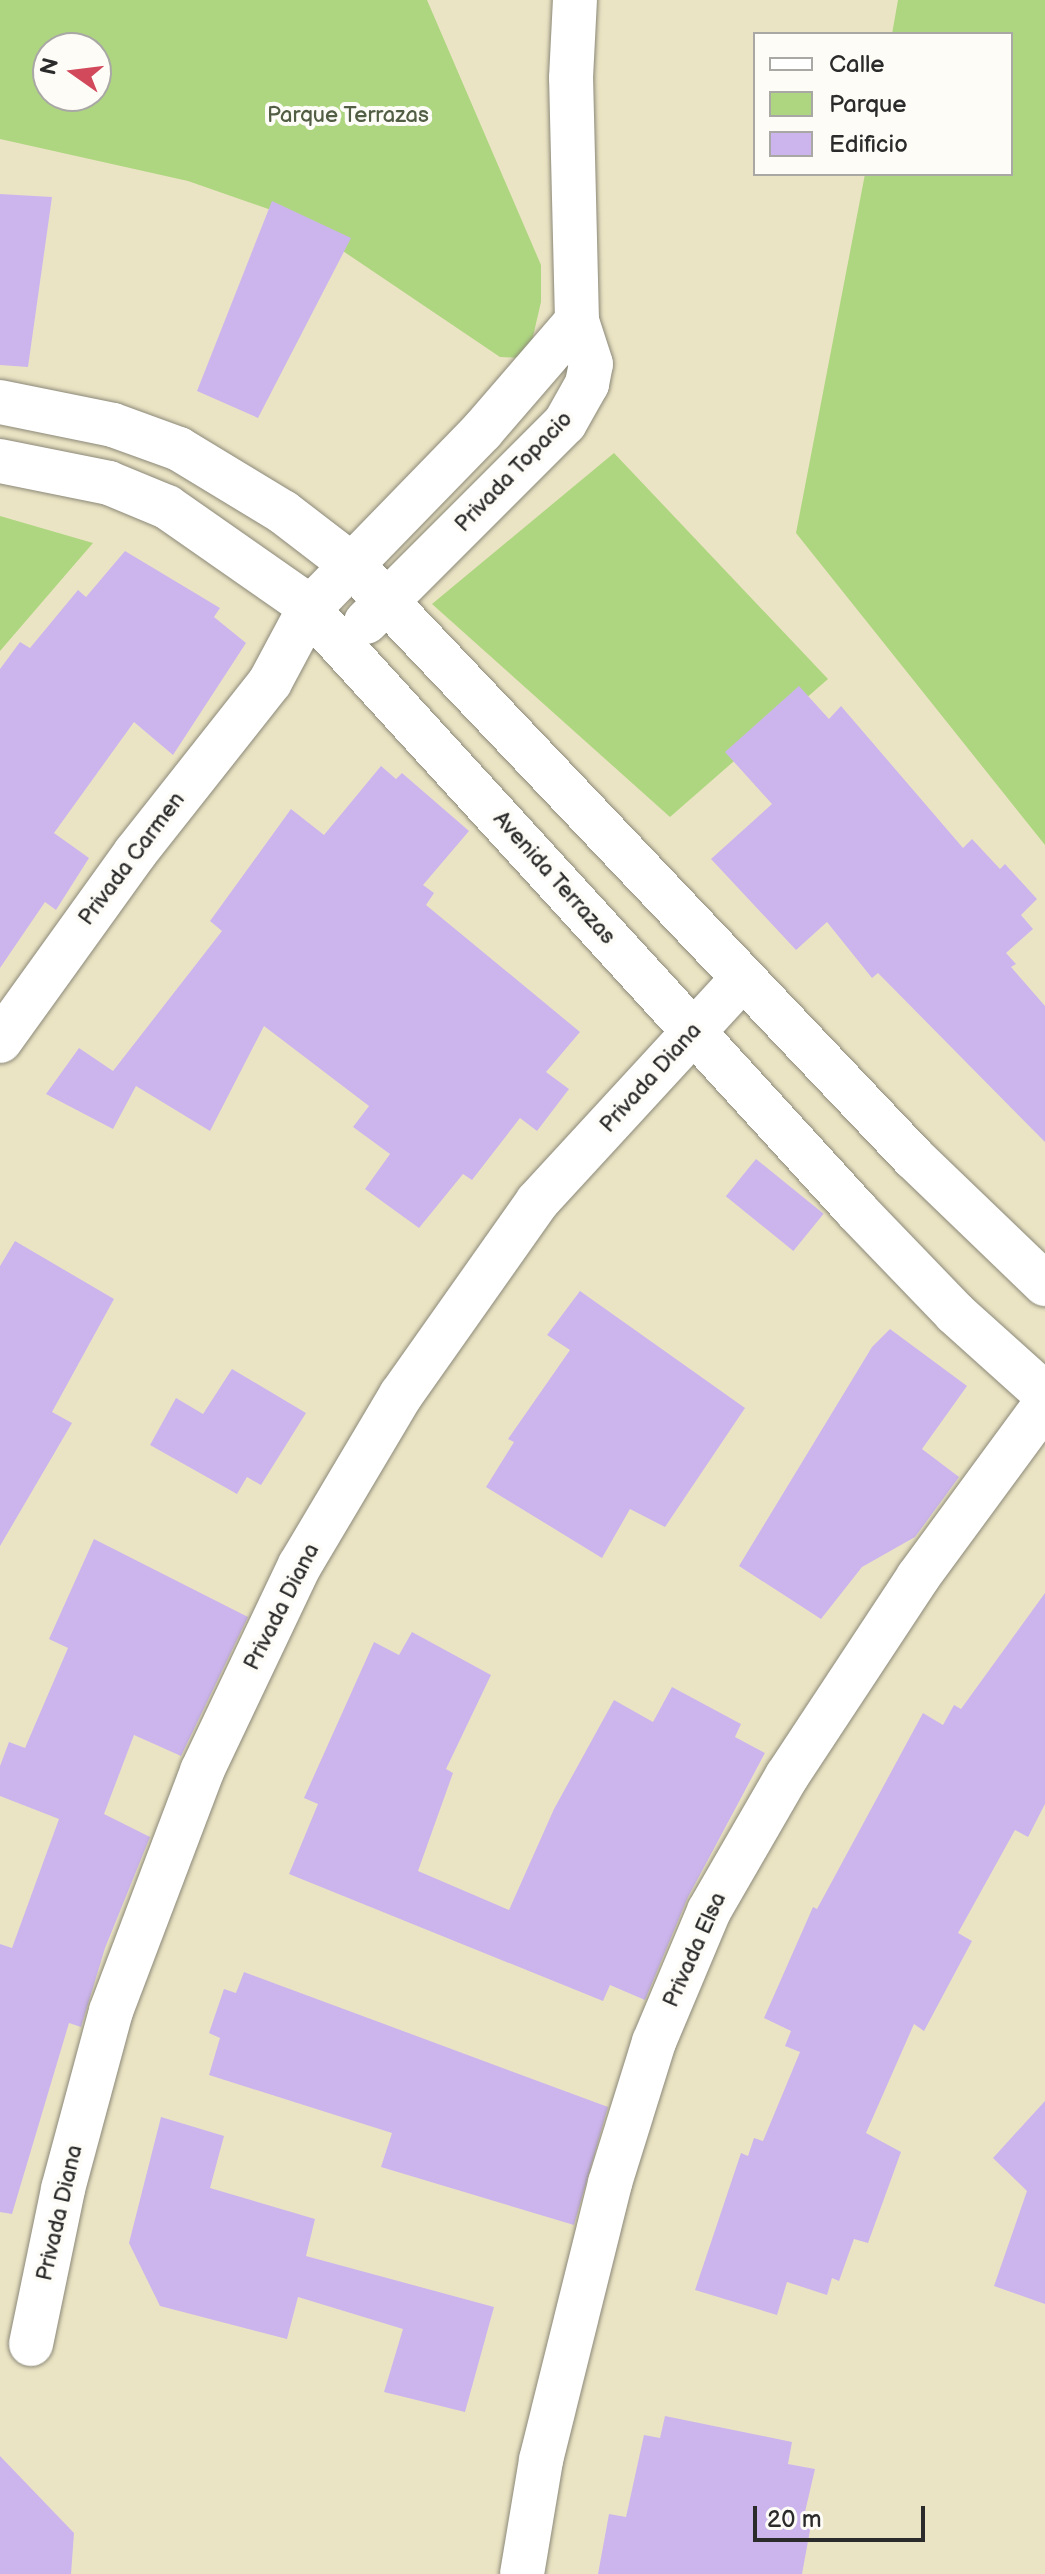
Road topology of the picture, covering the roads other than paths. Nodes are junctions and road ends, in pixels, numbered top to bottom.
1 (575, 0) edge
2 (577, 321) junction
3 (0, 402) edge
4 (482, 431) junction
5 (0, 461) edge
6 (520, 467) junction
7 (352, 565) junction
8 (387, 600) junction
9 (309, 609) junction
10 (344, 644) junction
11 (270, 682) junction
12 (742, 979) junction
13 (692, 1032) junction
14 (0, 1041) edge
15 (1045, 1284) edge
16 (1045, 1394) edge
17 (1045, 1404) edge
18 (31, 2344) dead end
19 (522, 2574) edge

1 - 2 street, Privada Topacio
2 - 4 street
2 - 6 street, Privada Topacio
3 - 7 street
4 - 6 street
4 - 7 street
5 - 9 street, Avenida Terrazas
6 - 8 street, Privada Topacio
7 - 8 street
7 - 9 street, Privada Carmen
8 - 10 street, Privada Carmen
8 - 12 street
9 - 10 street, Avenida Terrazas
9 - 11 street, Privada Carmen
10 - 11 street, Privada Carmen
10 - 13 street, Avenida Terrazas
11 - 14 street, Privada Carmen
12 - 13 street, Privada Diana
12 - 15 street
13 - 16 street, Avenida Terrazas
13 - 18 street, Privada Diana
17 - 19 street, Privada Elsa

